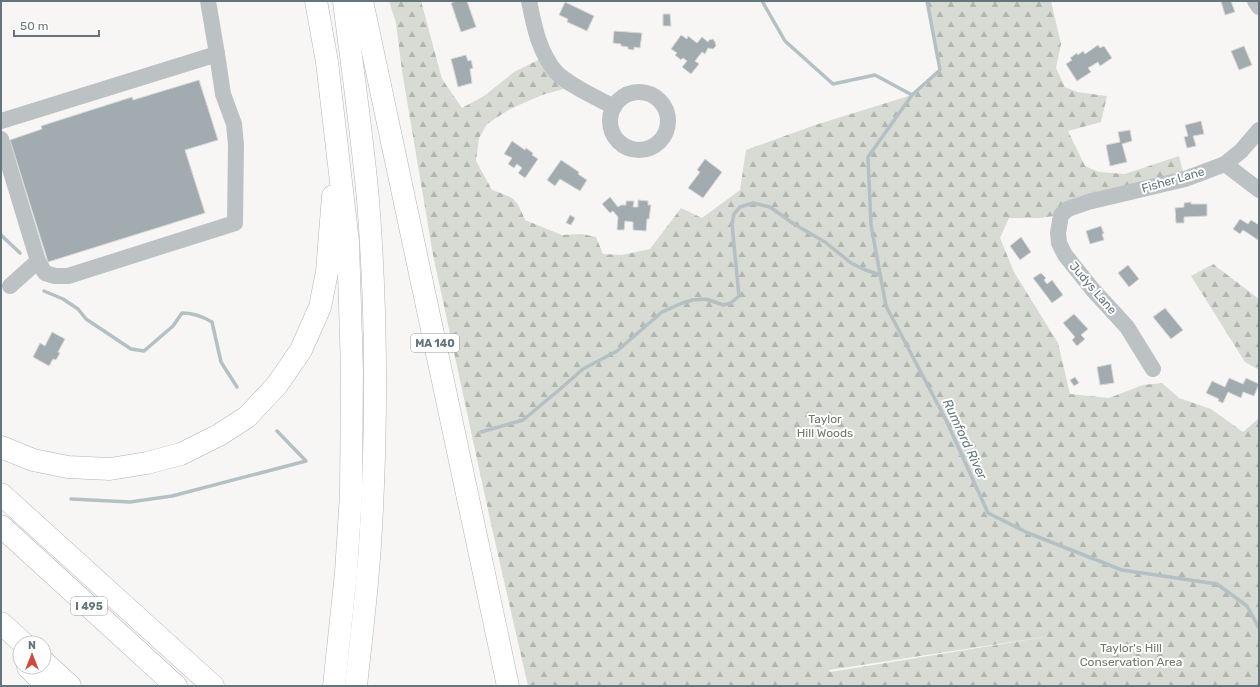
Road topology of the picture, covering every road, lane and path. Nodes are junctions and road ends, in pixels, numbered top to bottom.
1 (208, 1) edge
2 (316, 1) edge
3 (344, 1) edge
4 (362, 1) edge
5 (529, 1) edge
6 (1255, 1) edge
7 (1259, 7) edge
8 (217, 54) junction
9 (332, 107) junction
10 (614, 107) dead end
11 (1, 121) edge
12 (1259, 130) edge
13 (1, 139) edge
14 (1226, 164) junction
15 (1259, 190) edge
16 (1074, 207) joint
17 (38, 261) junction
18 (10, 286) dead end
19 (1153, 369) dead end
20 (1, 447) edge
21 (1, 494) edge
22 (1, 526) edge
23 (1, 623) edge
24 (14, 635) edge
25 (1, 640) edge
26 (12, 651) edge
27 (52, 669) edge
28 (36, 675) edge
29 (47, 686) edge
30 (70, 686) edge
31 (176, 686) edge
32 (213, 686) edge
33 (334, 686) edge
34 (356, 686) edge
35 (508, 686) edge

1 - 8 street
2 - 9 highway
3 - 34 highway
4 - 35 highway, MA 140
5 - 10 street
6 - 7 street
8 - 11 street
8 - 17 street
9 - 20 highway
9 - 33 highway
12 - 14 street, Fisher Lane
13 - 17 street
14 - 15 street
14 - 16 street, Fisher Lane
16 - 19 street, Judys Lane
17 - 18 street
21 - 32 highway
22 - 31 highway, I 495
23 - 24 highway
25 - 26 highway
27 - 30 highway
28 - 29 highway

